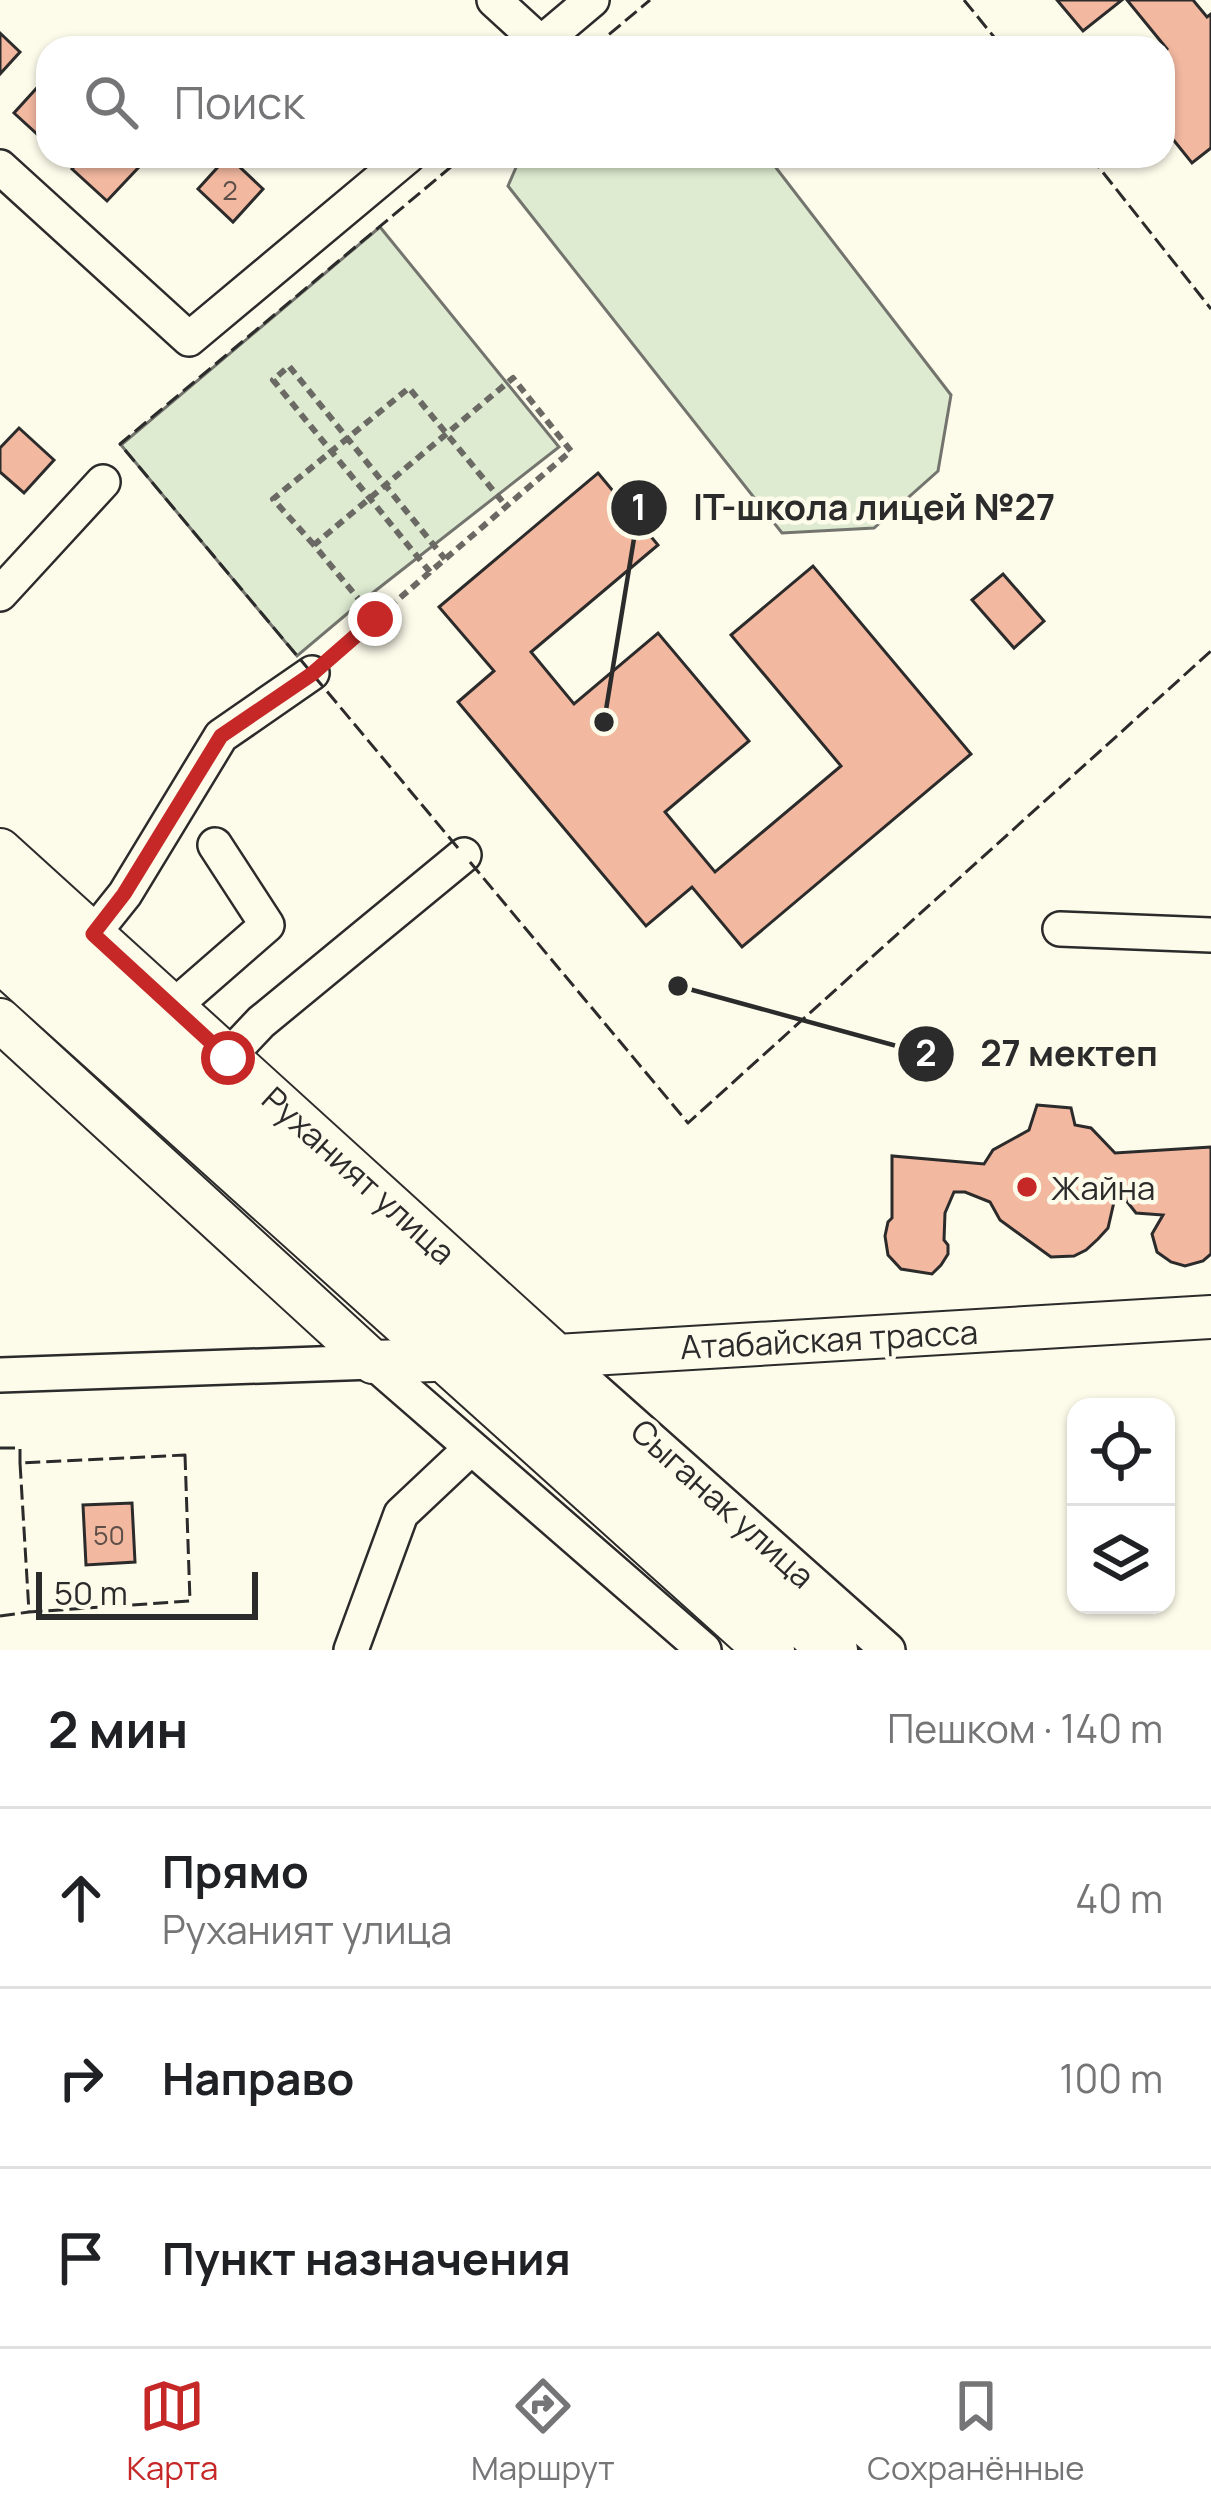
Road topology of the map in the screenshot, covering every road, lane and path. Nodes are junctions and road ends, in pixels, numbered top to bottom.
1 (494, 0) edge
2 (592, 0) edge
3 (529, 36) edge
4 (549, 36) edge
5 (0, 167) edge
6 (394, 168) edge
7 (446, 434) junction
8 (347, 438) junction
9 (331, 451) junction
10 (103, 482) dead end
11 (385, 485) junction
12 (369, 498) junction
13 (506, 506) junction
14 (314, 545) junction
15 (445, 560) junction
16 (430, 572) junction
17 (0, 594) edge
18 (375, 619) junction
19 (312, 674) joint
20 (215, 845) dead end
21 (0, 850) edge
22 (464, 855) dead end
23 (0, 901) edge
24 (1060, 928) dead end
25 (93, 934) junction
26 (1211, 935) edge
27 (0, 957) edge
28 (173, 1007) junction
29 (0, 1020) edge
30 (228, 1058) junction
31 (1211, 1317) edge
32 (557, 1356) junction
33 (508, 1358) junction
34 (447, 1360) junction
35 (373, 1362) junction
36 (0, 1375) edge
37 (470, 1449) junction
38 (350, 1650) edge
39 (704, 1650) edge
40 (770, 1650) edge
41 (832, 1650) edge
42 (888, 1650) edge

1 - 3 street
2 - 4 street
5 - 6 street
7 - 8 path
7 - 11 path
7 - 13 path
7 - 13 path
8 - 9 path
8 - 9 path
8 - 11 path
9 - 12 path
9 - 14 path
10 - 17 street
11 - 12 path
11 - 15 path
12 - 14 path
12 - 16 path
13 - 15 path
14 - 18 path
15 - 16 path
16 - 18 path
18 - 19 path
19 - 25 street
20 - 28 street
21 - 25 main road, Руханият улица
22 - 30 street
23 - 33 highway
24 - 26 street
25 - 28 main road, Руханият улица
27 - 34 highway
28 - 30 main road, Руханият улица
29 - 35 main road
30 - 32 main road, Руханият улица
31 - 32 main road, Атабайская трасса
32 - 33 main road, Атабайская трасса
32 - 42 street, Сыганак улица
33 - 34 main road, Атабайская трасса
33 - 41 highway
34 - 35 main road, Атабайская трасса
34 - 40 highway
35 - 36 street
35 - 37 street
37 - 38 street
37 - 39 street

